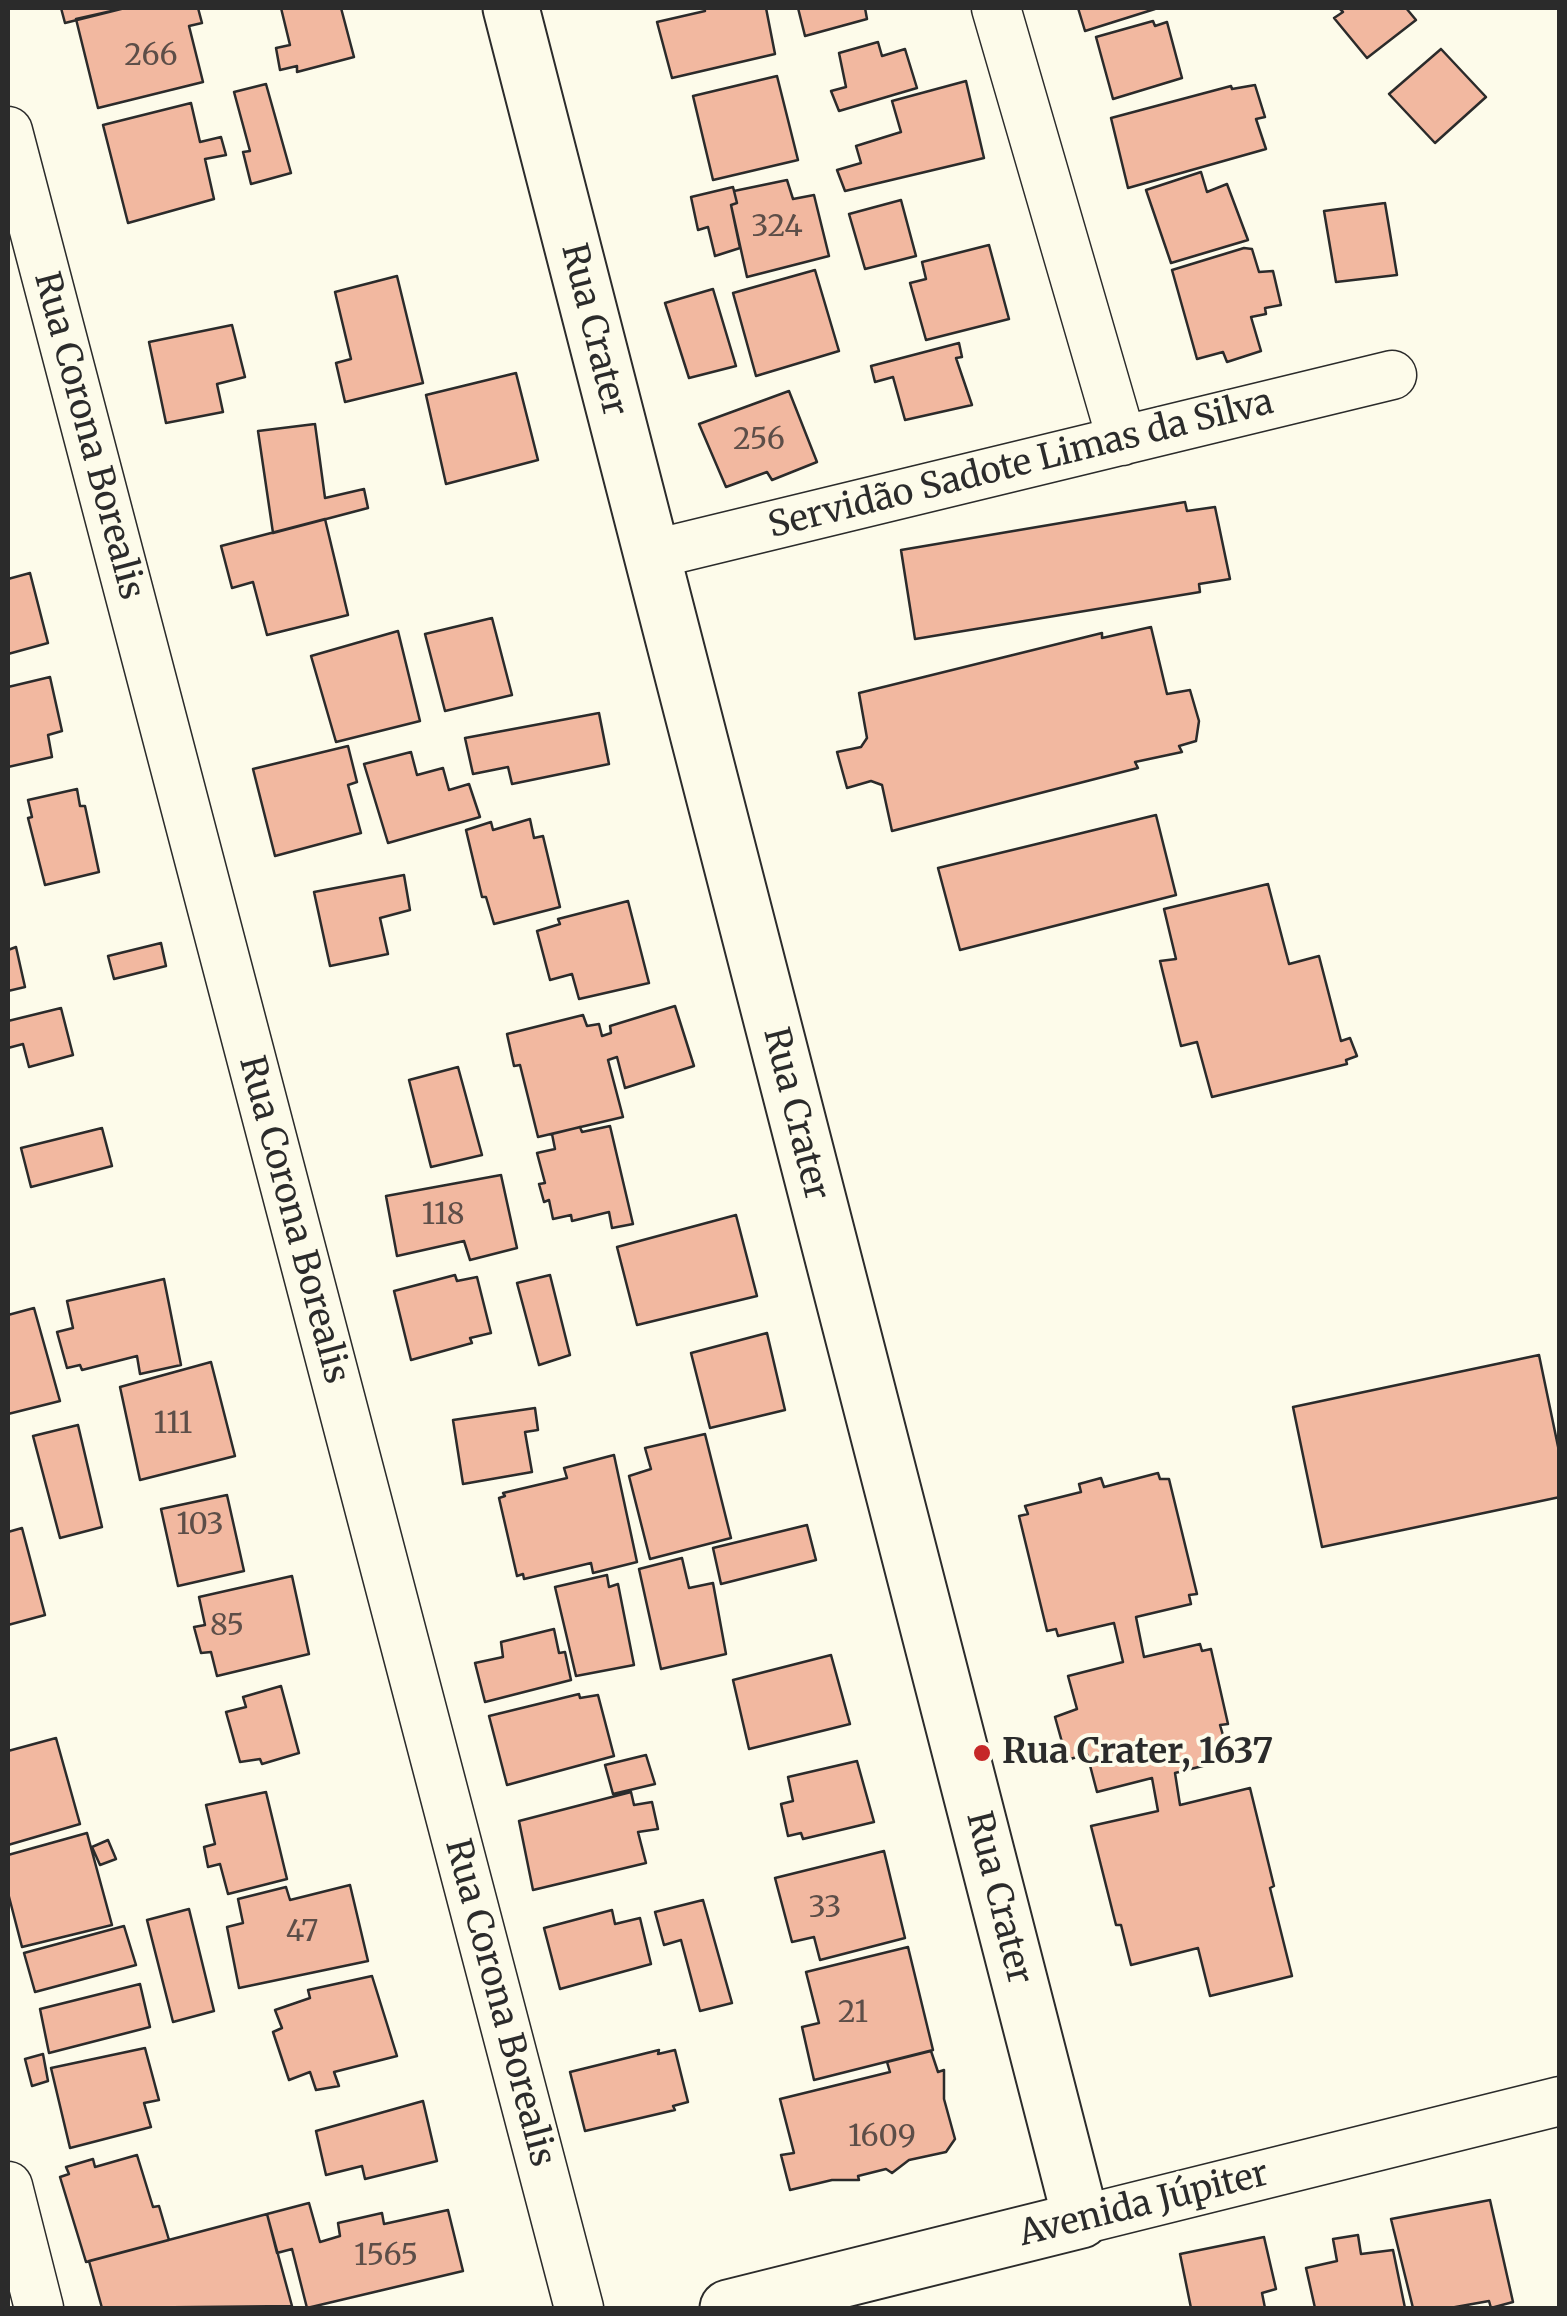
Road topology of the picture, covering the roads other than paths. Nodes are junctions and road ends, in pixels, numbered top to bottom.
1 (510, 8) edge
2 (996, 8) edge
3 (8, 130) edge
4 (1392, 375) dead end
5 (1122, 441) junction
6 (650, 555) junction
7 (1560, 2100) edge
8 (8, 2186) edge
9 (1081, 2220) junction
10 (39, 2308) edge
11 (579, 2308) edge
12 (728, 2308) edge

1 - 6 street, Rua Crater
2 - 5 street
3 - 11 street, Rua Corona Borealis
4 - 5 street, Servidão Sadote Limas da Silva
5 - 6 street, Servidão Sadote Limas da Silva
6 - 9 street, Rua Crater
7 - 9 street, Avenida Júpiter
8 - 10 street
9 - 12 street, Avenida Júpiter

